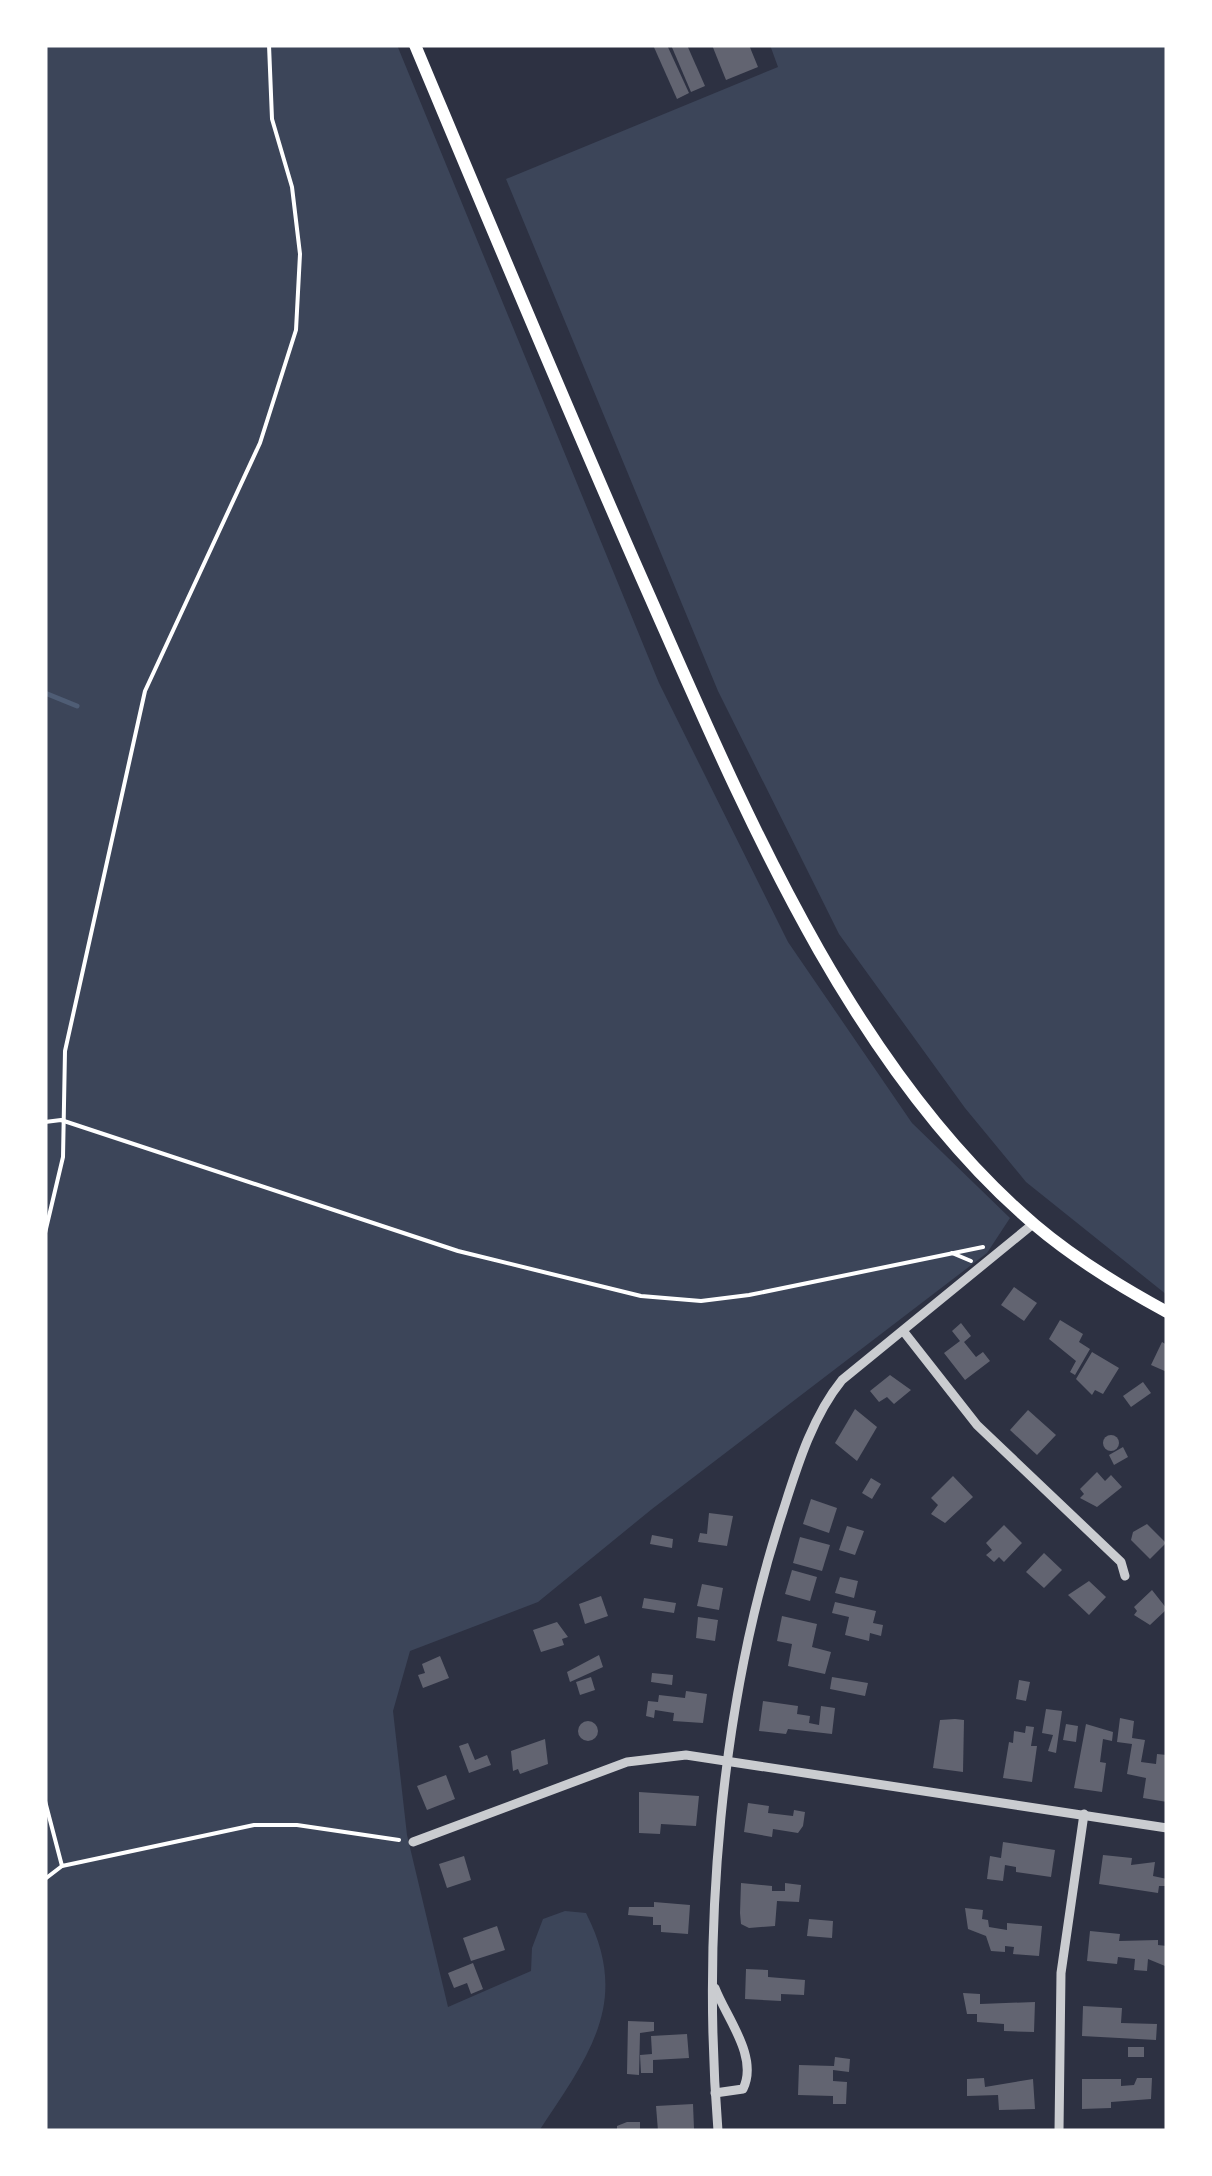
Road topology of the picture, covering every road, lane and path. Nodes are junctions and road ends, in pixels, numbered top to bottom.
1 (268, 45) edge
2 (416, 45) edge
3 (61, 1120) junction
4 (45, 1122) edge
5 (1033, 1224) junction
6 (45, 1233) edge
7 (1012, 1242) junction
8 (948, 1252) junction
9 (984, 1266) junction
10 (1167, 1312) edge
11 (904, 1332) junction
12 (1125, 1576) dead end
13 (728, 1761) junction
14 (45, 1801) edge
15 (1084, 1814) junction
16 (1167, 1828) edge
17 (413, 1842) joint
18 (62, 1866) junction
19 (45, 1879) edge
20 (712, 1979) junction
21 (715, 2093) junction
22 (718, 2131) edge
23 (1058, 2131) edge

1 - 3 path
2 - 5 main road
3 - 4 path
3 - 6 path
3 - 8 path
5 - 7 street
5 - 10 main road
7 - 8 path
7 - 9 street
8 - 9 path
9 - 11 street
11 - 12 street
11 - 13 street
13 - 15 street
13 - 17 street
13 - 20 street
14 - 18 path
15 - 16 street
15 - 23 street
17 - 18 path
18 - 19 path
20 - 21 street
20 - 21 street
21 - 22 street

